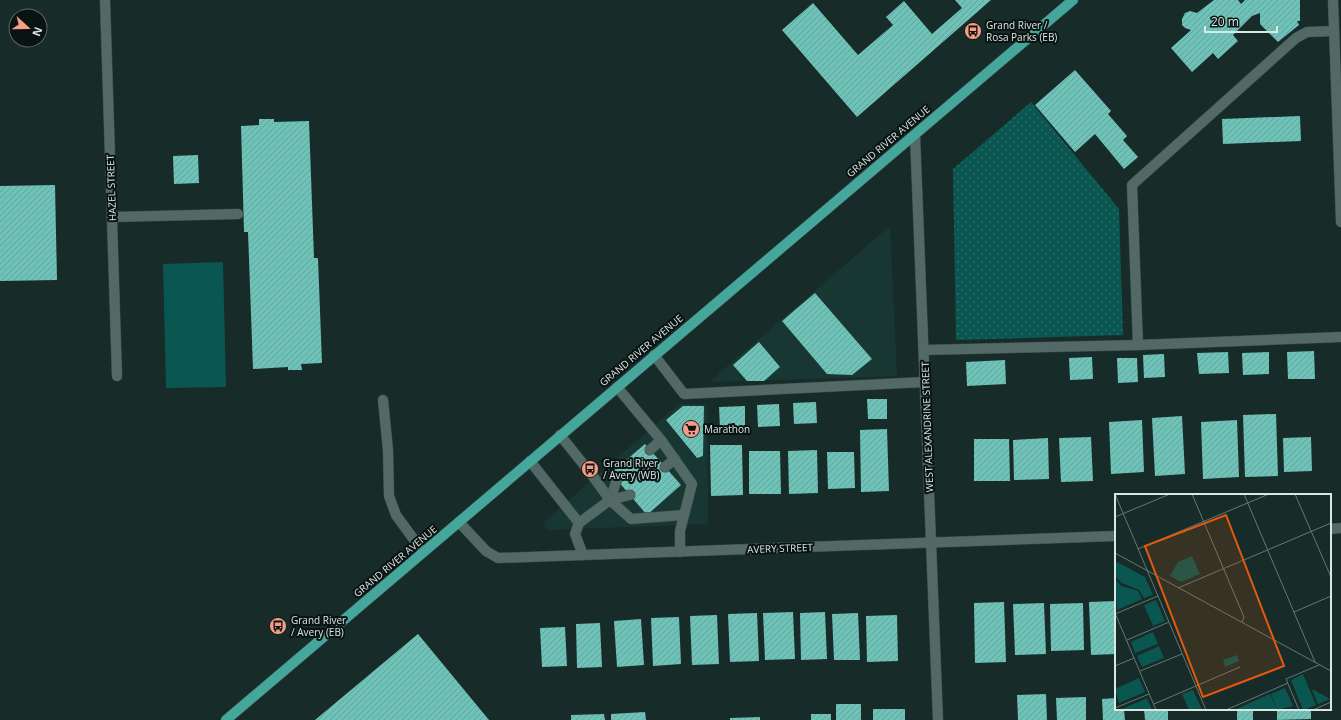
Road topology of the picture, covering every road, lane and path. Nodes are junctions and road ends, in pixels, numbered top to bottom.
1 (105, 0) edge
2 (1073, 0) edge
3 (1334, 0) edge
4 (1334, 31) junction
5 (1339, 105) edge
6 (915, 135) junction
7 (238, 214) dead end
8 (112, 217) junction
9 (1341, 222) edge
10 (1341, 338) edge
11 (1138, 345) junction
12 (924, 350) junction
13 (654, 355) junction
14 (117, 376) dead end
15 (925, 382) junction
16 (617, 387) junction
17 (383, 400) dead end
18 (560, 436) junction
19 (661, 440) junction
20 (650, 450) dead end
21 (675, 459) junction
22 (530, 461) junction
23 (665, 467) dead end
24 (617, 480) dead end
25 (630, 495) dead end
26 (610, 500) junction
27 (684, 515) junction
28 (459, 522) junction
29 (579, 523) junction
30 (1341, 528) edge
31 (1331, 529) edge
32 (1115, 536) edge
33 (931, 543) junction
34 (423, 552) junction
35 (680, 552) junction
36 (583, 555) junction
37 (226, 720) edge
38 (938, 720) edge

1 - 8 street, HAZEL STREET
2 - 6 main road, GRAND RIVER AVENUE
3 - 4 street
4 - 5 street
4 - 11 street
5 - 9 street
6 - 12 street, WEST ALEXANDRINE STREET
6 - 13 main road, GRAND RIVER AVENUE
7 - 8 street
8 - 14 street, HAZEL STREET
10 - 11 street
11 - 12 street
12 - 15 street, WEST ALEXANDRINE STREET
13 - 15 street
13 - 16 main road, GRAND RIVER AVENUE
15 - 33 street, WEST ALEXANDRINE STREET
16 - 18 main road, GRAND RIVER AVENUE
16 - 19 street
17 - 34 street
18 - 22 main road, GRAND RIVER AVENUE
18 - 26 street
19 - 20 street
19 - 21 street
21 - 23 street
21 - 27 street
22 - 28 main road, GRAND RIVER AVENUE
22 - 29 street
24 - 26 street
25 - 26 street
26 - 27 street
26 - 29 street
27 - 35 street
28 - 34 main road, GRAND RIVER AVENUE
28 - 36 street, AVERY STREET
29 - 36 street
30 - 31 street
32 - 33 street, AVERY STREET
33 - 35 street, AVERY STREET
33 - 38 street, WEST ALEXANDRINE STREET
34 - 37 main road, GRAND RIVER AVENUE
35 - 36 street, AVERY STREET

